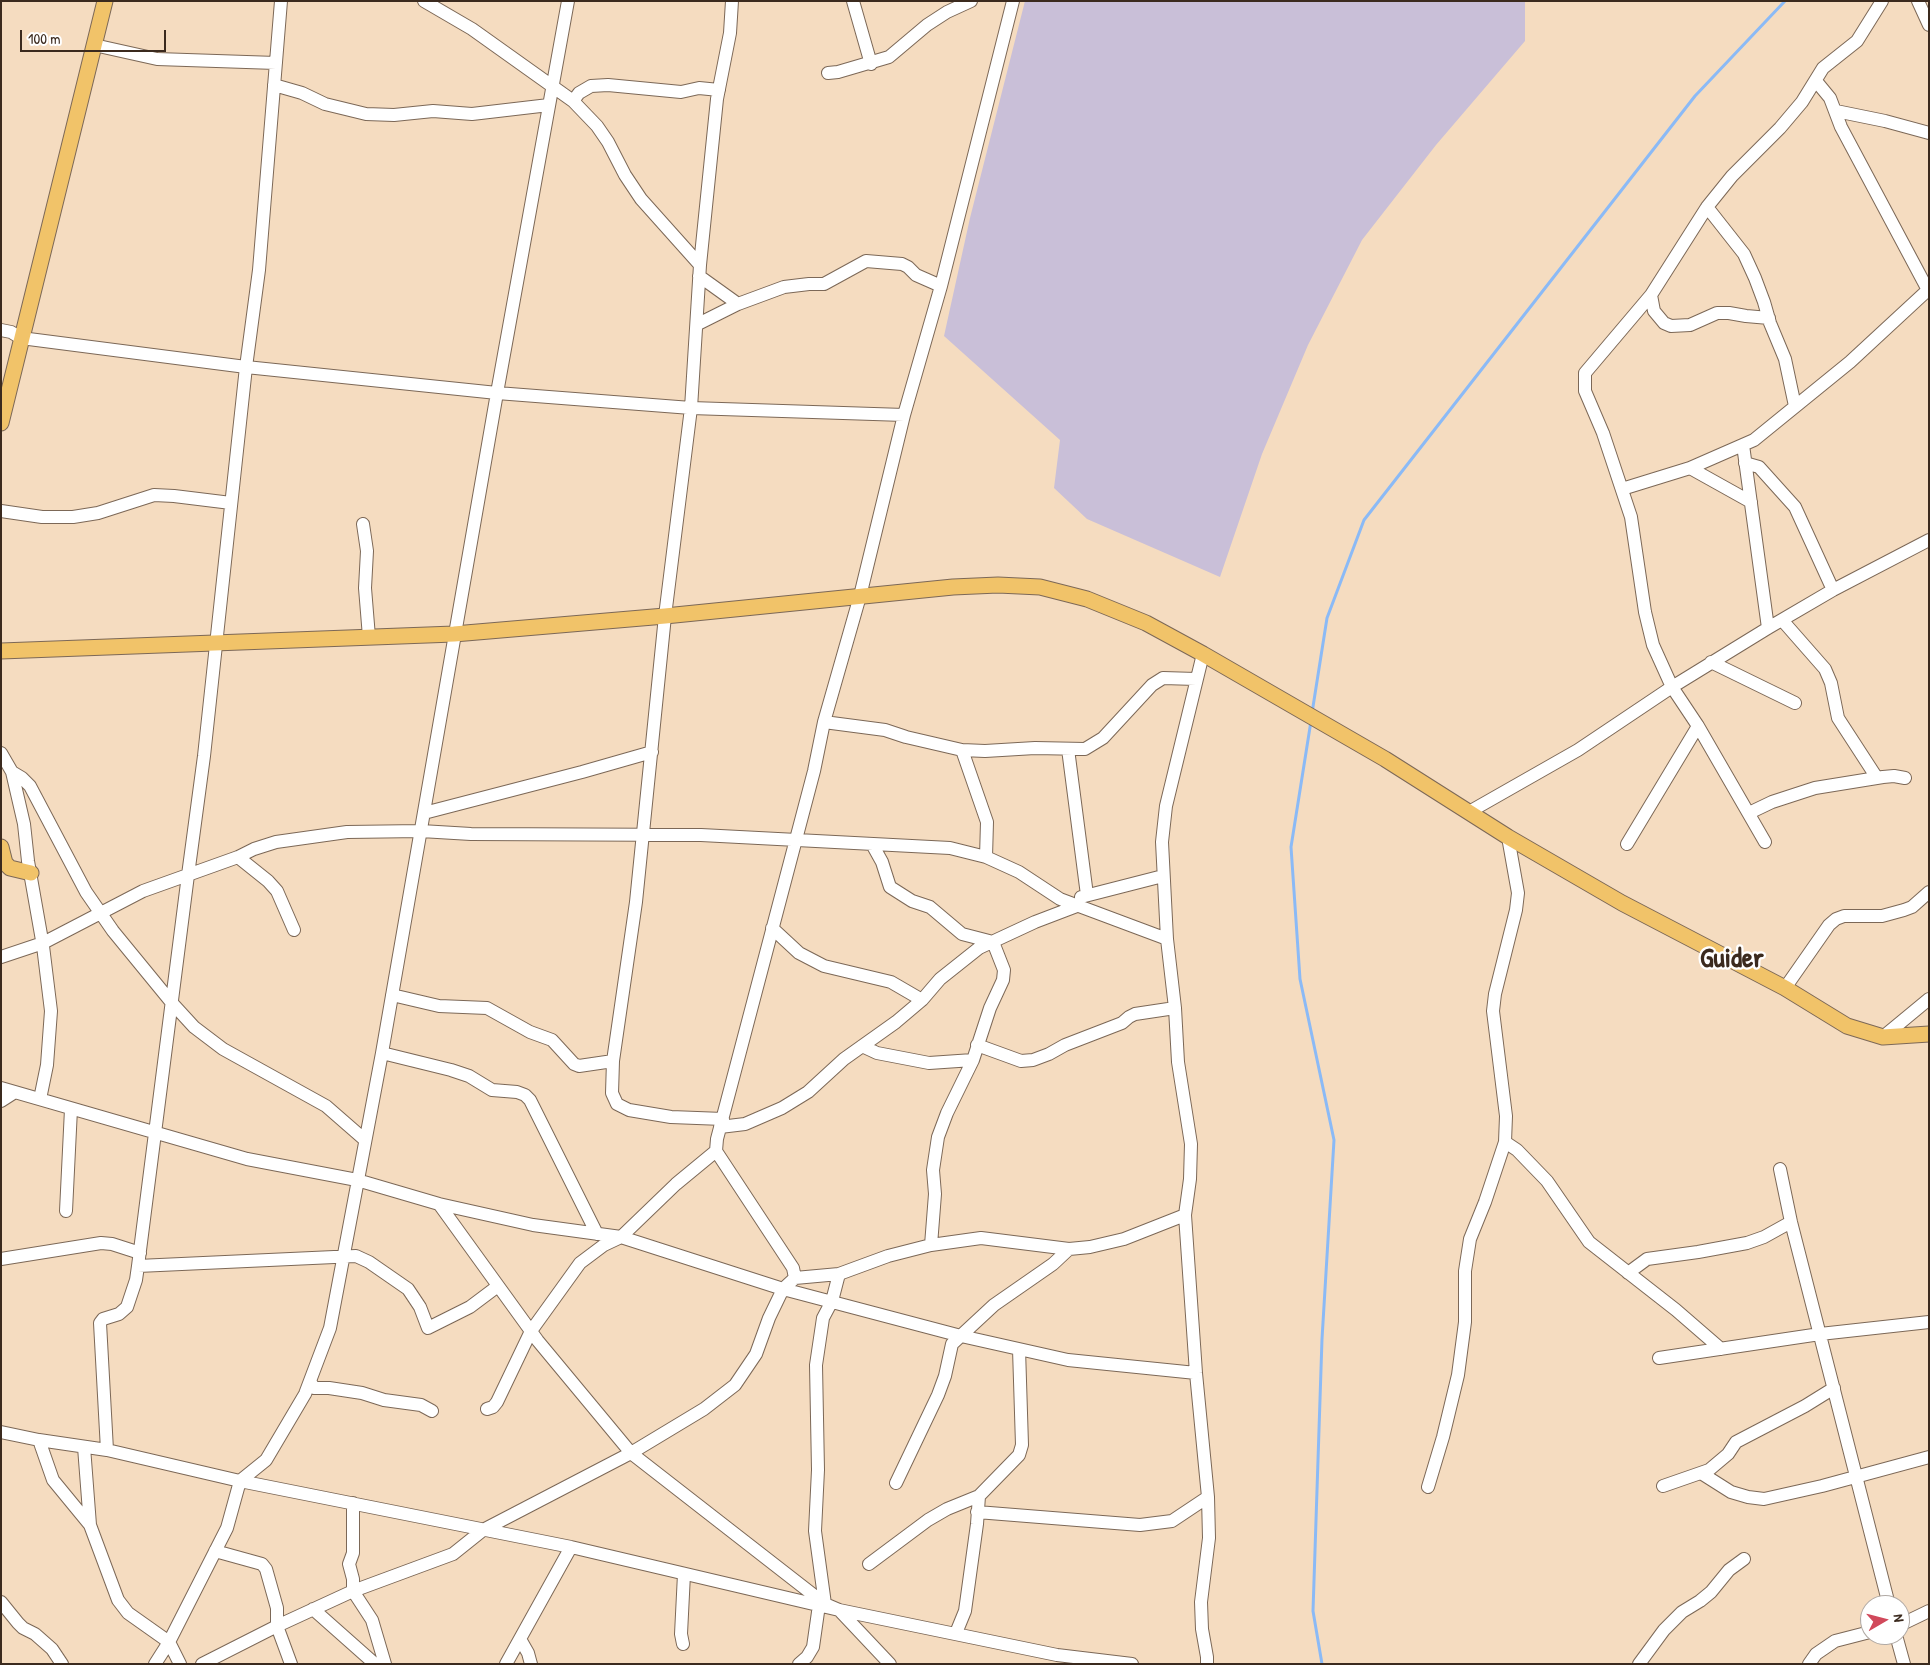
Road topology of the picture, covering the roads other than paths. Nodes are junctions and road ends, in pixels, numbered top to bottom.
1 (105, 1) edge
2 (281, 1) edge
3 (568, 1) edge
4 (732, 1) edge
5 (853, 1) edge
6 (971, 1) edge
7 (1013, 1) edge
8 (1882, 1) edge
9 (1918, 1) edge
10 (429, 2) edge
11 (1929, 25) edge
12 (94, 45) junction
13 (276, 63) junction
14 (871, 64) junction
15 (828, 73) dead end
16 (1816, 81) junction
17 (274, 84) junction
18 (552, 87) junction
19 (719, 90) junction
20 (573, 101) junction
21 (549, 105) junction
22 (1836, 111) junction
23 (1929, 133) edge
24 (1707, 207) junction
25 (700, 271) junction
26 (940, 286) junction
27 (1928, 290) edge
28 (1651, 294) junction
29 (738, 304) junction
30 (1769, 318) junction
31 (698, 324) junction
32 (1, 330) edge
33 (21, 338) junction
34 (246, 367) junction
35 (496, 393) junction
36 (1795, 406) junction
37 (692, 408) junction
38 (904, 415) junction
39 (1, 423) edge
40 (1743, 445) junction
41 (1745, 463) junction
42 (1690, 468) junction
43 (1622, 490) junction
44 (1751, 502) junction
45 (231, 503) junction
46 (1, 511) edge
47 (363, 524) dead end
48 (1929, 540) edge
49 (1833, 590) junction
50 (860, 596) junction
51 (665, 616) junction
52 (1782, 620) junction
53 (1768, 628) junction
54 (454, 634) junction
55 (369, 637) junction
56 (216, 643) junction
57 (1, 651) edge
58 (1203, 654) junction
59 (1711, 662) junction
60 (1196, 679) junction
61 (1672, 687) junction
62 (1795, 703) dead end
63 (824, 722) junction
64 (1698, 726) junction
65 (1068, 749) junction
66 (962, 750) junction
67 (652, 752) junction
68 (1, 753) edge
69 (12, 772) junction
70 (1877, 778) junction
71 (1905, 778) dead end
72 (1469, 812) junction
73 (424, 813) junction
74 (1749, 813) junction
75 (421, 831) junction
76 (643, 834) junction
77 (1508, 837) junction
78 (796, 839) junction
79 (1765, 842) dead end
80 (872, 844) junction
81 (1627, 844) dead end
82 (1, 847) edge
83 (238, 857) junction
84 (986, 857) junction
85 (30, 873) junction
86 (188, 876) junction
87 (1163, 876) junction
88 (1929, 892) edge
89 (1087, 895) junction
90 (1072, 904) junction
91 (101, 913) junction
92 (772, 928) junction
93 (294, 930) dead end
94 (1167, 939) junction
95 (43, 942) junction
96 (994, 942) junction
97 (1, 957) edge
98 (1785, 988) junction
99 (392, 995) junction
100 (1929, 999) edge
101 (922, 1000) junction
102 (172, 1004) junction
103 (1175, 1008) junction
104 (1929, 1034) edge
105 (1883, 1037) junction
106 (977, 1045) junction
107 (862, 1046) junction
108 (382, 1053) junction
109 (973, 1060) junction
110 (613, 1061) junction
111 (1, 1088) edge
112 (15, 1092) junction
113 (40, 1099) junction
114 (1, 1101) edge
115 (71, 1110) junction
116 (722, 1123) junction
117 (155, 1133) junction
118 (365, 1140) junction
119 (1505, 1142) junction
120 (716, 1151) junction
121 (1780, 1169) dead end
122 (358, 1180) junction
123 (439, 1204) junction
124 (66, 1211) dead end
125 (1185, 1215) junction
126 (1791, 1222) junction
127 (597, 1234) junction
128 (621, 1237) junction
129 (931, 1245) junction
130 (1069, 1249) junction
131 (342, 1256) junction
132 (1, 1259) edge
133 (139, 1259) junction
134 (1628, 1273) junction
135 (839, 1274) junction
136 (795, 1278) junction
137 (498, 1286) junction
138 (783, 1289) junction
139 (832, 1301) junction
140 (1929, 1322) edge
141 (532, 1331) junction
142 (1820, 1334) junction
143 (961, 1336) junction
144 (1720, 1348) junction
145 (1019, 1349) junction
146 (1659, 1358) dead end
147 (1196, 1373) junction
148 (310, 1381) junction
149 (1834, 1388) junction
150 (487, 1409) dead end
151 (432, 1411) dead end
152 (1, 1432) edge
153 (39, 1440) junction
154 (84, 1447) junction
155 (107, 1450) junction
156 (631, 1453) junction
157 (1929, 1457) edge
158 (1701, 1473) junction
159 (1857, 1477) junction
160 (240, 1481) junction
161 (896, 1483) dead end
162 (1663, 1486) dead end
163 (1428, 1487) dead end
164 (979, 1496) junction
165 (1208, 1498) junction
166 (353, 1503) junction
167 (977, 1512) junction
168 (90, 1525) junction
169 (483, 1530) junction
170 (571, 1547) junction
171 (215, 1551) junction
172 (1744, 1559) dead end
173 (869, 1564) dead end
174 (684, 1574) junction
175 (353, 1591) junction
176 (1886, 1595) edge
177 (1, 1602) edge
178 (822, 1604) junction
179 (314, 1609) junction
180 (839, 1610) junction
181 (1929, 1611) edge
182 (1910, 1620) edge
183 (277, 1626) junction
184 (956, 1633) junction
185 (1860, 1635) edge
186 (520, 1639) junction
187 (169, 1642) junction
188 (683, 1644) dead end
189 (1899, 1645) edge
190 (508, 1660) edge
191 (805, 1662) edge
192 (1110, 1662) edge
193 (62, 1664) edge
194 (155, 1664) edge
195 (180, 1664) edge
196 (202, 1664) edge
197 (291, 1664) edge
198 (375, 1664) edge
199 (385, 1664) edge
200 (496, 1664) edge
201 (532, 1664) edge
202 (890, 1664) edge
203 (1132, 1664) edge
204 (1207, 1664) edge
205 (1639, 1664) edge
206 (1809, 1664) edge
207 (1904, 1664) edge

1 - 12 main road
2 - 13 street
3 - 18 street
4 - 19 street
5 - 14 street
6 - 14 street
7 - 26 street
8 - 16 street
9 - 11 street
10 - 18 street
12 - 13 street
12 - 33 main road
13 - 17 street
14 - 15 street
16 - 22 street
16 - 24 street
17 - 21 street
17 - 34 street
18 - 20 street
18 - 21 street
19 - 20 street
19 - 25 street
20 - 25 street
21 - 35 street
22 - 23 street
22 - 27 street
24 - 28 street
24 - 30 street
25 - 29 street
25 - 31 street
26 - 29 street
26 - 38 street
27 - 36 street
28 - 30 street
28 - 43 street
29 - 31 street
30 - 36 street
31 - 37 street
32 - 33 street
33 - 34 street
33 - 39 main road
34 - 35 street
34 - 45 street
35 - 37 street
35 - 54 street
36 - 40 street
37 - 38 street
37 - 51 street
38 - 50 street
40 - 41 street
40 - 42 street
41 - 44 street
41 - 49 street
42 - 43 street
42 - 44 street
43 - 61 street
44 - 53 street
45 - 46 street
45 - 56 street
47 - 55 street
48 - 49 street
49 - 52 street
50 - 51 main road
50 - 58 main road
50 - 63 street
51 - 54 main road
51 - 67 street
52 - 53 street
52 - 70 street
53 - 59 street
54 - 55 main road
54 - 73 street
55 - 56 main road
56 - 57 main road
56 - 86 street
58 - 60 street
58 - 72 main road
59 - 61 street
59 - 62 street
60 - 65 street
60 - 87 street
61 - 64 street
61 - 72 street
63 - 66 street
63 - 78 street
64 - 74 street
64 - 81 street
65 - 66 street
65 - 89 street
66 - 84 street
67 - 73 street
67 - 76 street
68 - 69 street
69 - 85 street
69 - 91 street
70 - 71 street
70 - 74 street
72 - 77 main road
73 - 75 street
74 - 79 street
75 - 76 street
75 - 83 street
75 - 99 street
76 - 78 street
76 - 110 street
77 - 98 main road
77 - 119 street
78 - 80 street
78 - 92 street
80 - 84 street
80 - 96 street
82 - 85 main road
83 - 86 street
83 - 93 street
84 - 90 street
85 - 95 street
86 - 91 street
86 - 102 street
87 - 89 street
87 - 94 street
88 - 98 street
89 - 90 street
90 - 94 street
90 - 96 street
91 - 95 street
91 - 102 street
92 - 101 street
92 - 116 street
94 - 103 street
95 - 97 street
95 - 113 street
96 - 101 street
96 - 106 street
98 - 105 main road
99 - 108 street
99 - 110 street
100 - 105 street
101 - 107 street
102 - 117 street
102 - 118 street
103 - 106 street
103 - 125 street
104 - 105 main road
106 - 109 street
107 - 109 street
107 - 116 street
108 - 118 street
108 - 127 street
109 - 129 street
110 - 116 street
111 - 112 street
112 - 113 street
112 - 114 street
113 - 115 street
115 - 117 street
115 - 124 street
116 - 120 street
117 - 122 street
117 - 133 street
118 - 122 street
119 - 134 street
119 - 163 street
120 - 128 street
120 - 136 street
121 - 126 street
122 - 123 street
122 - 131 street
123 - 127 street
123 - 137 street
125 - 130 street
125 - 147 street
126 - 134 street
126 - 142 street
127 - 128 street
128 - 138 street
128 - 141 street
129 - 130 street
129 - 135 street
130 - 143 street
131 - 133 street
131 - 137 street
131 - 148 street
132 - 133 street
133 - 155 street
134 - 144 street
135 - 136 street
135 - 139 street
136 - 138 street
137 - 141 street
138 - 139 street
138 - 156 street
139 - 143 street
139 - 178 street
140 - 142 street
141 - 150 street
141 - 156 street
142 - 144 street
142 - 149 street
143 - 145 street
143 - 161 street
144 - 146 street
145 - 147 street
145 - 164 street
147 - 165 street
148 - 151 street
148 - 160 street
149 - 158 street
149 - 159 street
152 - 153 street
153 - 154 street
153 - 168 street
154 - 155 street
154 - 168 street
155 - 160 street
156 - 169 street
156 - 178 street
157 - 159 street
158 - 159 street
158 - 162 street
159 - 176 street
160 - 166 street
160 - 171 street
164 - 167 street
164 - 173 street
165 - 167 street
165 - 204 street
166 - 169 street
166 - 175 street
167 - 184 street
168 - 187 street
169 - 170 street
169 - 175 street
170 - 174 street
170 - 186 street
171 - 183 street
171 - 187 street
172 - 205 street
174 - 178 street
174 - 188 street
175 - 179 street
175 - 199 street
177 - 193 street
178 - 180 street
178 - 191 street
179 - 183 street
179 - 198 street
180 - 184 street
180 - 202 street
181 - 182 street
183 - 196 street
183 - 197 street
184 - 192 street
185 - 206 street
186 - 190 street
186 - 201 street
187 - 194 street
187 - 195 street
189 - 207 street
190 - 200 street
192 - 203 street

